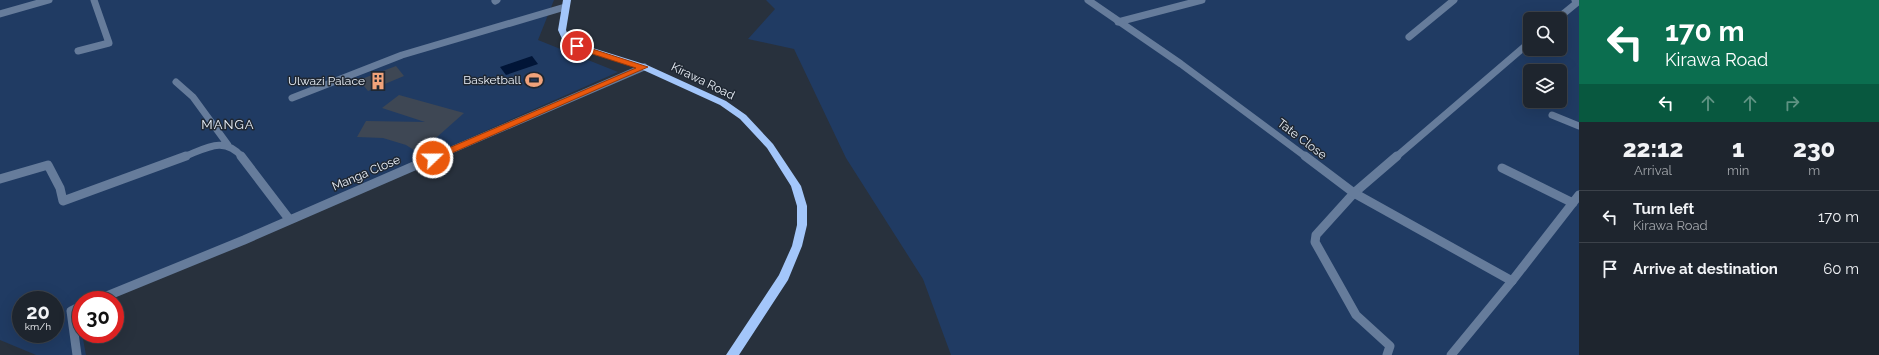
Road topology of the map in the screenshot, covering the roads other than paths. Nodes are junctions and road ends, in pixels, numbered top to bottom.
1 (49, 0) edge
2 (94, 0) edge
3 (1088, 0) edge
4 (1202, 0) edge
5 (1454, 0) edge
6 (1577, 1) edge
7 (566, 4) edge
8 (1565, 12) edge
9 (0, 14) edge
10 (1118, 22) junction
11 (1409, 36) dead end
12 (1523, 48) edge
13 (78, 51) dead end
14 (644, 67) junction
15 (176, 82) dead end
16 (292, 98) dead end
17 (1552, 114) dead end
18 (1579, 126) edge
19 (228, 145) junction
20 (1502, 168) dead end
21 (0, 179) edge
22 (1354, 193) junction
23 (1579, 196) edge
24 (1573, 203) junction
25 (289, 219) junction
26 (1512, 281) junction
27 (118, 291) edge
28 (75, 343) edge
29 (76, 355) edge
30 (732, 355) edge
31 (1387, 355) edge
32 (1452, 355) edge

1 - 9 street
2 - 13 street
3 - 10 street, Tate Close
4 - 10 street
5 - 11 street
6 - 8 street
7 - 14 main road, Kirawa Road
7 - 16 street
10 - 22 street, Tate Close
12 - 22 street
14 - 25 street, Manga Close
14 - 30 main road, Kirawa Road
15 - 19 street
17 - 18 street
19 - 21 street
19 - 25 street
20 - 24 street
22 - 26 street, Tate Close
22 - 31 street
23 - 24 street
24 - 26 street
25 - 27 street, Manga Close
26 - 32 street
28 - 29 street

